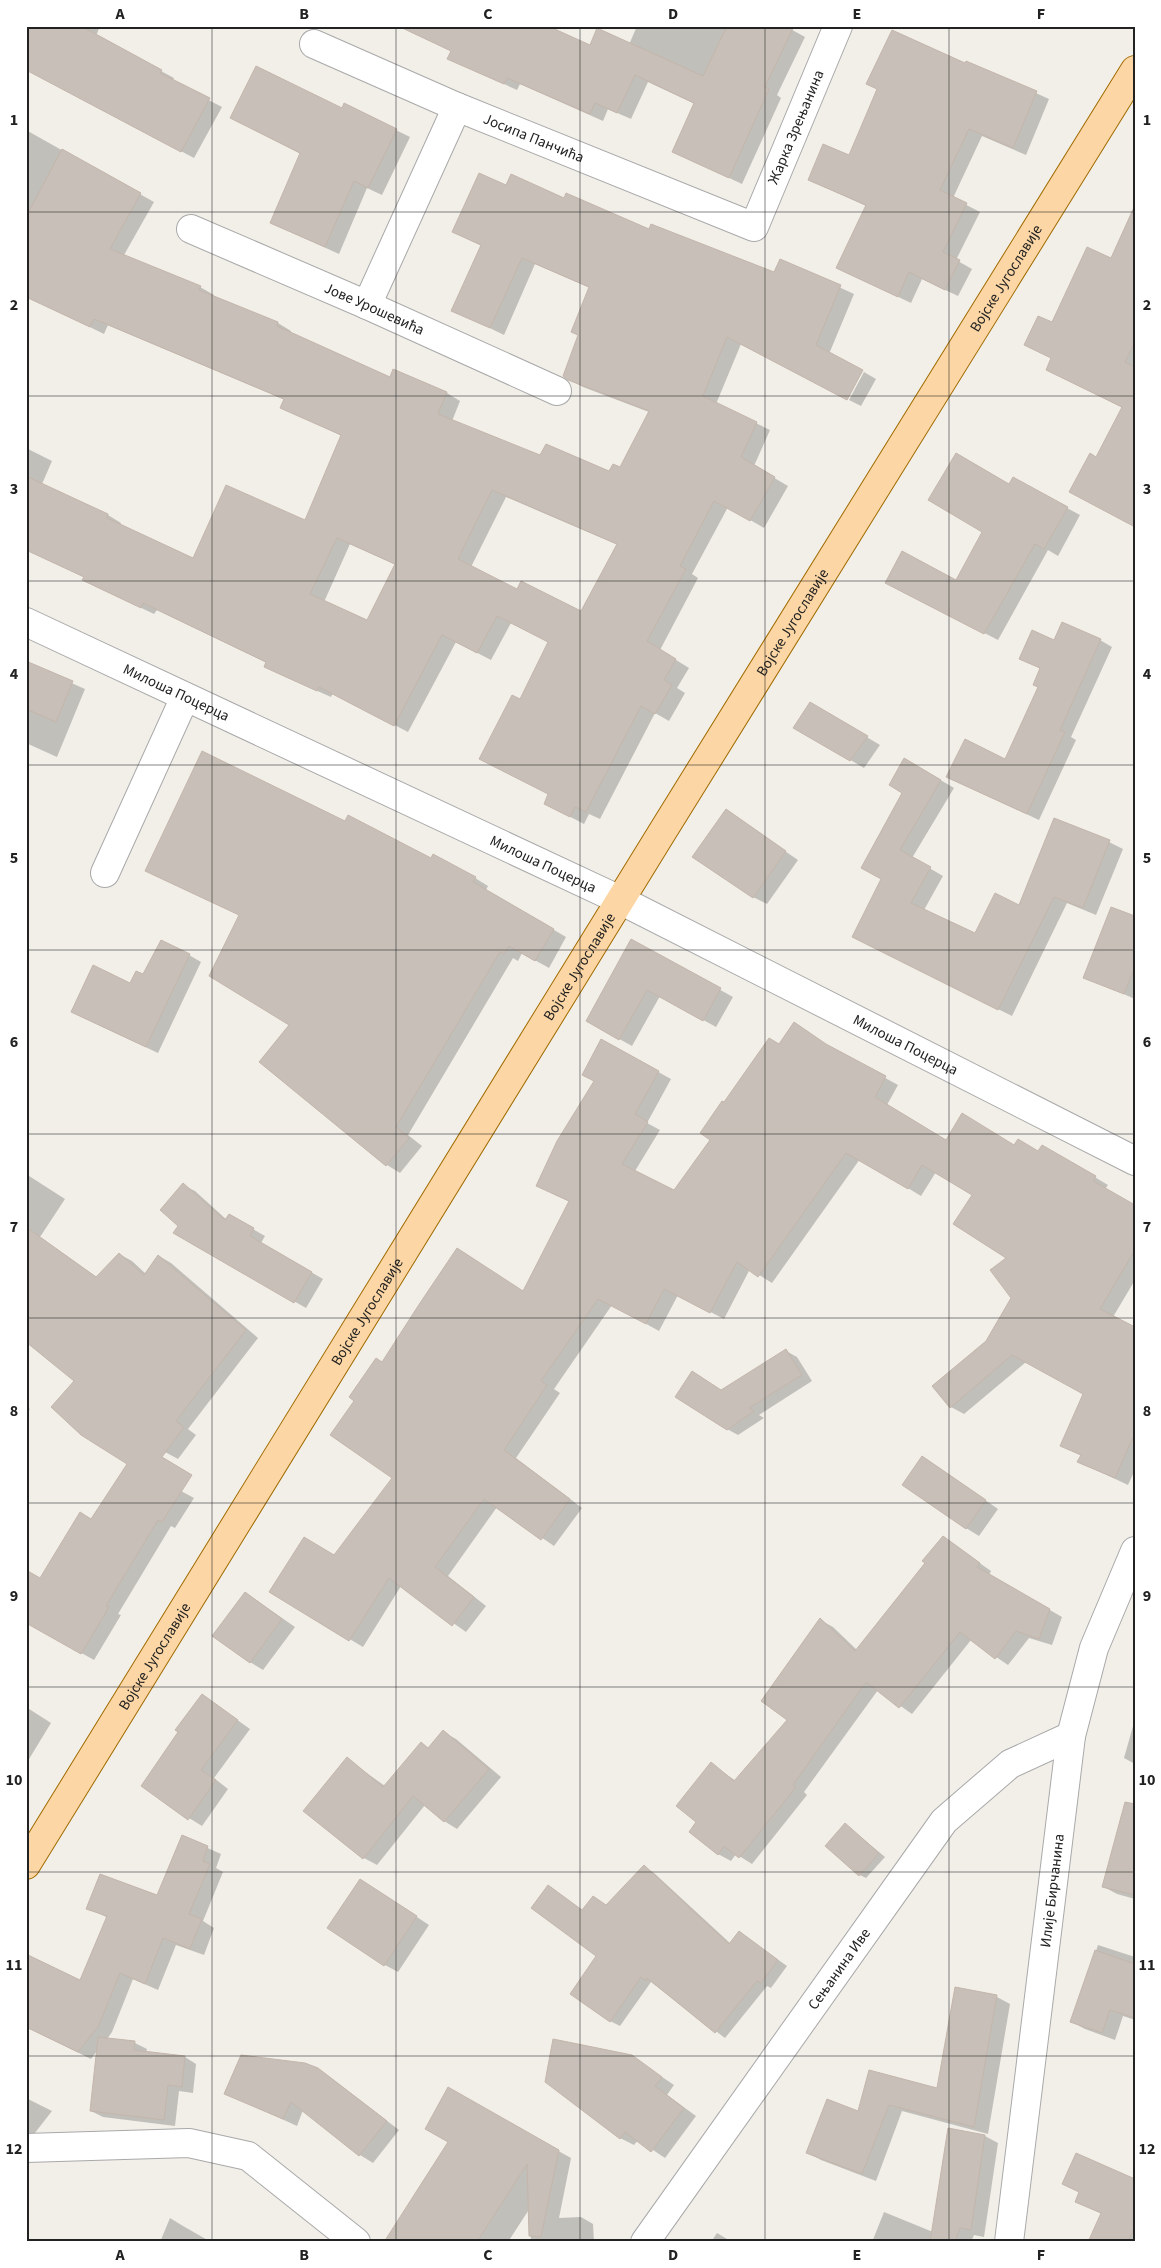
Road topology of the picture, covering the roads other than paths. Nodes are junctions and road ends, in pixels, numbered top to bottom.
1 (838, 26) edge
2 (314, 44) dead end
3 (1135, 70) edge
4 (457, 107) junction
5 (754, 227) joint
6 (191, 229) dead end
7 (366, 305) junction
8 (557, 391) dead end
9 (26, 622) edge
10 (185, 697) junction
11 (106, 873) dead end
12 (620, 900) junction
13 (1135, 1160) edge
14 (1135, 1550) edge
15 (1071, 1736) junction
16 (26, 1865) edge
17 (26, 2148) edge
18 (356, 2242) edge
19 (645, 2242) edge
20 (1009, 2242) edge

1 - 5 street, Жарка Зрењанина
2 - 4 street, Јосипа Панчића
3 - 12 main road, Војске Југославије
4 - 5 street, Јосипа Панчића
4 - 7 street
6 - 7 street, Јове Урошевића
7 - 8 street, Јове Урошевића
9 - 10 street, Милоша Поцерца
10 - 11 street
10 - 12 street, Милоша Поцерца
12 - 13 street, Милоша Поцерца
12 - 16 main road, Војске Југославије
14 - 15 street, Илије Бирчанина
15 - 19 street, Сењанина Иве
15 - 20 street, Илије Бирчанина
17 - 18 street

